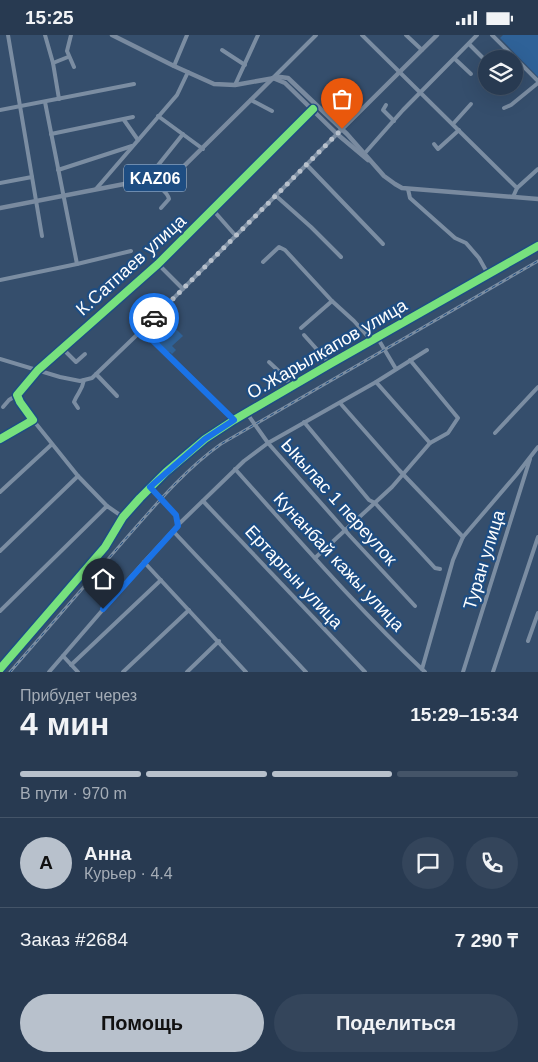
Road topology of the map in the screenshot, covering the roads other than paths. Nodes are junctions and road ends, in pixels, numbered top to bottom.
1 (8, 35) edge
2 (45, 35) edge
3 (70, 35) edge
4 (112, 35) edge
5 (187, 35) edge
6 (258, 35) edge
7 (316, 35) edge
8 (362, 35) edge
9 (406, 35) edge
10 (437, 35) edge
11 (477, 35) edge
12 (492, 35) edge
13 (469, 44) junction
14 (222, 50) dead end
15 (422, 50) junction
16 (478, 53) edge
17 (68, 57) junction
18 (455, 59) junction
19 (53, 63) junction
20 (245, 65) junction
21 (174, 66) junction
22 (74, 67) dead end
23 (401, 71) junction
24 (188, 72) junction
25 (471, 74) dead end
26 (273, 78) junction
27 (538, 82) edge
28 (134, 84) dead end
29 (236, 85) junction
30 (422, 93) junction
31 (59, 99) junction
32 (251, 101) junction
33 (45, 102) junction
34 (471, 104) dead end
35 (386, 105) dead end
36 (19, 107) junction
37 (313, 109) junction
38 (504, 109) dead end
39 (0, 110) edge
40 (272, 111) dead end
41 (158, 116) junction
42 (133, 117) dead end
43 (124, 120) junction
44 (394, 121) junction
45 (453, 124) junction
46 (342, 129) junction
47 (459, 130) junction
48 (51, 134) junction
49 (183, 134) junction
50 (336, 134) junction
51 (138, 140) junction
52 (434, 144) dead end
53 (133, 145) junction
54 (202, 149) junction
55 (365, 153) junction
56 (306, 164) junction
57 (375, 166) junction
58 (538, 169) edge
59 (58, 170) junction
60 (32, 177) junction
61 (155, 178) junction
62 (0, 183) edge
63 (517, 188) junction
64 (96, 189) junction
65 (408, 189) junction
66 (63, 195) junction
67 (275, 195) junction
68 (513, 197) junction
69 (538, 199) edge
70 (36, 200) junction
71 (0, 208) edge
72 (161, 209) dead end
73 (213, 210) junction
74 (236, 235) junction
75 (42, 236) dead end
76 (383, 244) dead end
77 (538, 245) edge
78 (131, 251) dead end
79 (341, 257) dead end
80 (263, 262) dead end
81 (158, 263) junction
82 (77, 264) junction
83 (488, 274) junction
84 (0, 280) edge
85 (183, 289) junction
86 (332, 301) junction
87 (300, 328) dead end
88 (142, 330) junction
89 (304, 335) dead end
90 (377, 337) junction
91 (371, 340) junction
92 (62, 349) junction
93 (427, 350) dead end
94 (85, 354) dead end
95 (0, 359) edge
96 (410, 361) junction
97 (270, 362) dead end
98 (330, 364) junction
99 (396, 369) junction
100 (38, 370) junction
101 (96, 374) junction
102 (84, 380) junction
103 (376, 382) junction
104 (291, 386) junction
105 (538, 387) edge
106 (17, 395) junction
107 (117, 396) dead end
108 (340, 403) junction
109 (3, 407) dead end
110 (78, 408) dead end
111 (246, 413) junction
112 (33, 419) junction
113 (234, 420) junction
114 (304, 422) junction
115 (495, 433) dead end
116 (0, 439) edge
117 (268, 443) junction
118 (430, 443) junction
119 (51, 445) junction
120 (538, 447) edge
121 (530, 457) junction
122 (235, 469) junction
123 (403, 474) junction
124 (78, 476) junction
125 (150, 487) junction
126 (0, 492) edge
127 (203, 501) junction
128 (375, 503) junction
129 (107, 506) junction
130 (123, 517) junction
131 (178, 526) junction
132 (345, 530) junction
133 (173, 531) junction
134 (464, 537) junction
135 (538, 537) edge
136 (536, 550) edge
137 (0, 551) edge
138 (315, 558) junction
139 (144, 562) junction
140 (440, 569) dead end
141 (161, 580) junction
142 (415, 606) dead end
143 (189, 610) junction
144 (0, 611) edge
145 (538, 613) edge
146 (219, 641) junction
147 (528, 641) dead end
148 (63, 656) junction
149 (71, 665) junction
150 (0, 669) edge
151 (424, 670) edge
152 (49, 672) edge
153 (78, 672) edge
154 (123, 672) edge
155 (187, 672) edge
156 (246, 672) edge
157 (306, 672) edge
158 (365, 672) edge
159 (463, 672) edge
160 (493, 672) edge

1 - 36 street
2 - 19 street
3 - 17 street
4 - 21 main road
5 - 21 street
6 - 20 street
7 - 26 street
8 - 23 street
9 - 15 street
10 - 15 main road
11 - 13 street
12 - 27 street
13 - 16 street
13 - 18 street
14 - 20 street
15 - 23 main road
17 - 19 street
17 - 22 street
18 - 25 street
18 - 30 street
19 - 31 street
20 - 29 street
21 - 24 main road
23 - 30 street
23 - 46 main road
24 - 29 main road
24 - 41 street
26 - 29 main road
26 - 32 main road, KАZ06
26 - 37 main road
26 - 46 main road
27 - 38 street
28 - 31 street
30 - 44 street
30 - 45 street
31 - 33 street
32 - 40 street
32 - 54 main road, KАZ06
33 - 36 street
33 - 48 street
34 - 45 street
35 - 44 street
36 - 39 street
36 - 60 street
37 - 50 main road
37 - 73 street, К.Сатпаев улица
41 - 49 street
41 - 51 street
42 - 43 street
43 - 48 street
43 - 51 street
44 - 55 street
45 - 47 street
46 - 50 main road
46 - 55 main road
47 - 52 street
47 - 63 street
48 - 59 street
49 - 54 street
49 - 61 street
50 - 56 street
50 - 57 main road
51 - 53 street
53 - 59 street
53 - 64 street
54 - 61 main road, KАZ06
55 - 57 main road
56 - 67 street
56 - 76 street
57 - 65 main road
58 - 63 street
59 - 66 street
60 - 62 street
60 - 70 street
61 - 64 main road, KАZ06
61 - 72 street
63 - 68 street
64 - 66 main road, KАZ06
65 - 68 main road
65 - 83 street
66 - 70 main road, KАZ06
66 - 82 street
67 - 74 street
67 - 79 street
68 - 69 main road
70 - 71 main road, KАZ06
70 - 75 street
73 - 74 street
73 - 81 street, К.Сатпаев улица
74 - 85 street
77 - 83 street, О.Жарылкапов улица
78 - 82 street
80 - 86 street
81 - 85 street
81 - 92 street, К.Сатпаев улица
82 - 84 street
83 - 90 street, О.Жарылкапов улица
85 - 88 street
86 - 87 street
86 - 91 street
88 - 101 street
88 - 113 street
89 - 98 street, О.Жарылкапов улица
90 - 91 street, О.Жарылкапов улица
90 - 99 street
91 - 98 street, О.Жарылкапов улица
92 - 94 street
92 - 100 street, К.Сатпаев улица
93 - 96 street
95 - 100 street
96 - 99 street
96 - 118 street
97 - 104 street, О.Жарылкапов улица
98 - 104 street, О.Жарылкапов улица
99 - 103 street
100 - 102 street
100 - 106 street, К.Сатпаев улица
101 - 102 street
101 - 107 street
102 - 110 street
103 - 108 street
103 - 118 street
104 - 111 street, О.Жарылкапов улица
105 - 115 street
106 - 109 street, К.Сатпаев улица
106 - 112 street
108 - 114 street
108 - 123 street
111 - 113 street, О.Жарылкапов улица
111 - 117 street, Ыкылас 1 переулок
112 - 116 street
112 - 119 street
113 - 125 street, О.Жарылкапов улица
114 - 117 street
114 - 128 street
117 - 122 street
117 - 132 street, Ыкылас 1 переулок
118 - 123 street
119 - 124 street
119 - 126 street
120 - 121 street
121 - 134 street
121 - 159 street, Туран улица
122 - 127 street
122 - 138 street, Кунанбай кажы улица
123 - 128 street
123 - 134 street
124 - 129 street
124 - 137 street
125 - 130 street, О.Жарылкапов улица
125 - 131 street
127 - 131 street
127 - 158 street, Ертаргын улица
128 - 132 street
128 - 140 street
129 - 130 street
129 - 144 street
130 - 150 street, О.Жарылкапов улица
131 - 133 street
132 - 138 street
132 - 142 street, Ыкылас 1 переулок
133 - 139 street
133 - 157 street
134 - 151 street
135 - 136 street
136 - 160 street
138 - 151 street, Кунанбай кажы улица
139 - 141 street
139 - 148 street
141 - 143 street
141 - 149 street
143 - 146 street
143 - 154 street
145 - 147 street
146 - 155 street
146 - 156 street
148 - 149 street
148 - 152 street
149 - 153 street

